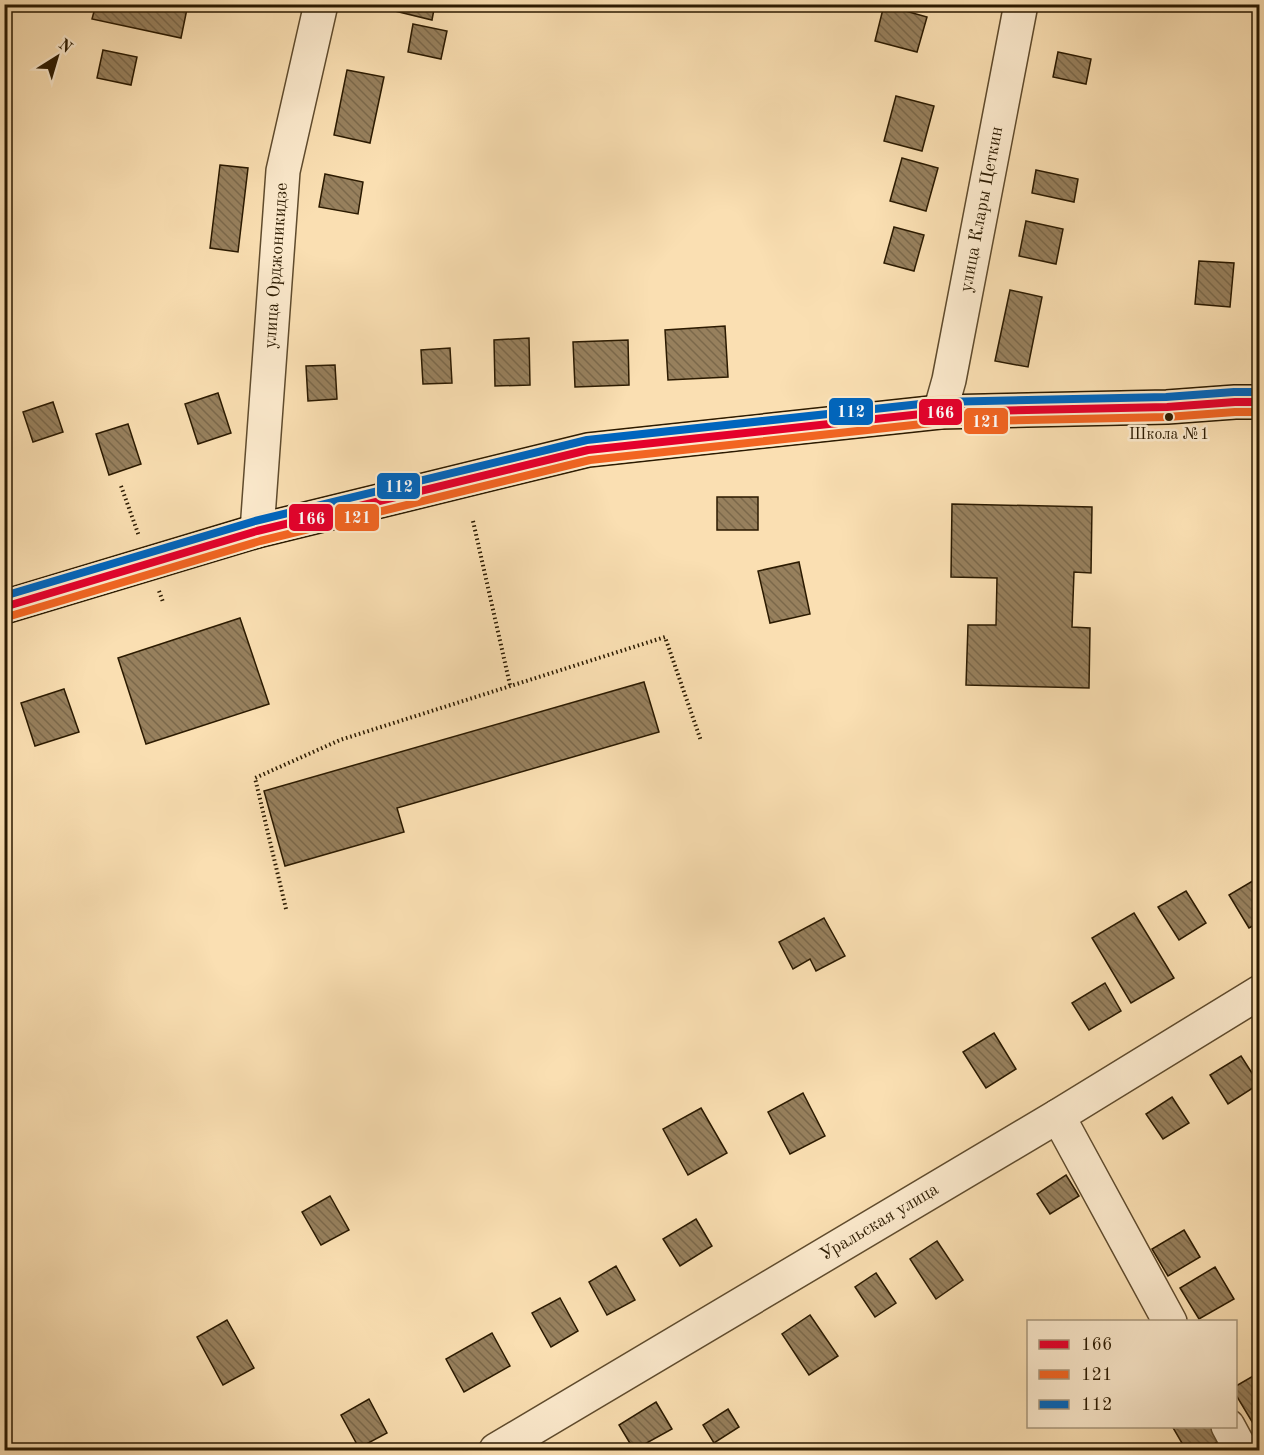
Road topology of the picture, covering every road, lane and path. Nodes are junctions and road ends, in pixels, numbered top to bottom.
1 (321, 4) edge
2 (1021, 4) edge
3 (1260, 402) edge
4 (940, 412) junction
5 (473, 521) dead end
6 (257, 531) junction
7 (4, 607) edge
8 (510, 685) junction
9 (701, 741) dead end
10 (286, 909) dead end
11 (1260, 992) edge
12 (1058, 1116) junction
13 (1169, 1320) edge
14 (1229, 1428) edge
15 (496, 1450) edge
16 (1241, 1450) edge

1 - 6 street, улица Орджоникидзе
2 - 4 street, улица Клары Цеткин
3 - 4 main road
4 - 6 main road
5 - 8 path
6 - 7 main road
8 - 9 path
8 - 10 path
11 - 12 street, Уральская улица
12 - 13 street
12 - 15 street, Уральская улица
14 - 16 street

